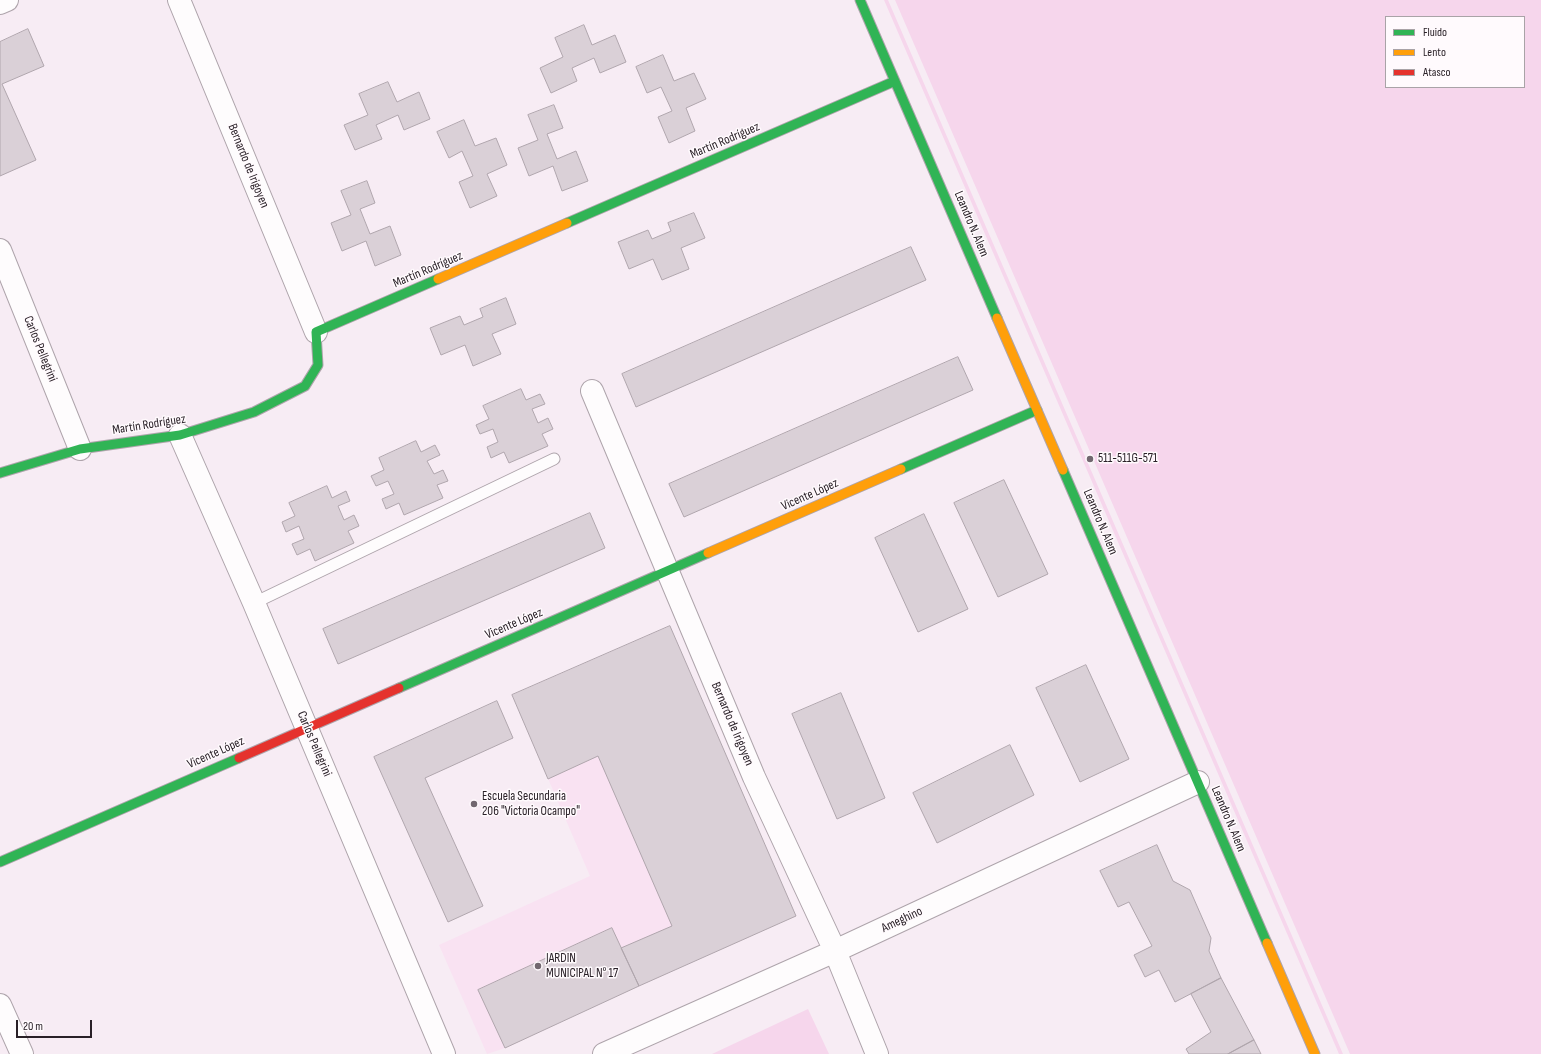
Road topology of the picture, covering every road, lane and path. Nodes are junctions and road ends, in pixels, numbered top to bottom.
1 (7, 0) edge
2 (179, 0) edge
3 (860, 0) edge
4 (0, 3) edge
5 (895, 82) junction
6 (0, 250) edge
7 (316, 332) junction
8 (592, 391) dead end
9 (1037, 410) junction
10 (180, 435) junction
11 (80, 449) junction
12 (554, 459) dead end
13 (0, 473) edge
14 (668, 572) junction
15 (254, 603) junction
16 (307, 728) junction
17 (1198, 782) junction
18 (0, 862) edge
19 (835, 951) junction
20 (0, 1005) edge
21 (22, 1054) edge
22 (444, 1054) edge
23 (604, 1054) edge
24 (877, 1054) edge
25 (1315, 1054) edge

1 - 4 street
2 - 7 street, Bernardo de Irigoyen
3 - 5 street, Leandro N. Alem
5 - 7 street, Martín Rodríguez
5 - 9 street, Leandro N. Alem
6 - 11 street, Carlos Pellegrini
7 - 10 street, Martín Rodríguez
8 - 14 street, Bernardo de Irigoyen
9 - 14 street, Vicente López
9 - 17 street, Leandro N. Alem
10 - 11 street, Martín Rodríguez
10 - 15 street, Carlos Pellegrini
11 - 13 street, Martín Rodríguez
12 - 15 lane
14 - 16 street, Vicente López
14 - 19 street, Bernardo de Irigoyen
15 - 16 street, Carlos Pellegrini
16 - 18 street, Vicente López
16 - 22 street, Carlos Pellegrini
17 - 19 street, Ameghino
17 - 25 street, Leandro N. Alem
19 - 23 street, Ameghino
19 - 24 street, Bernardo de Irigoyen
20 - 21 street

